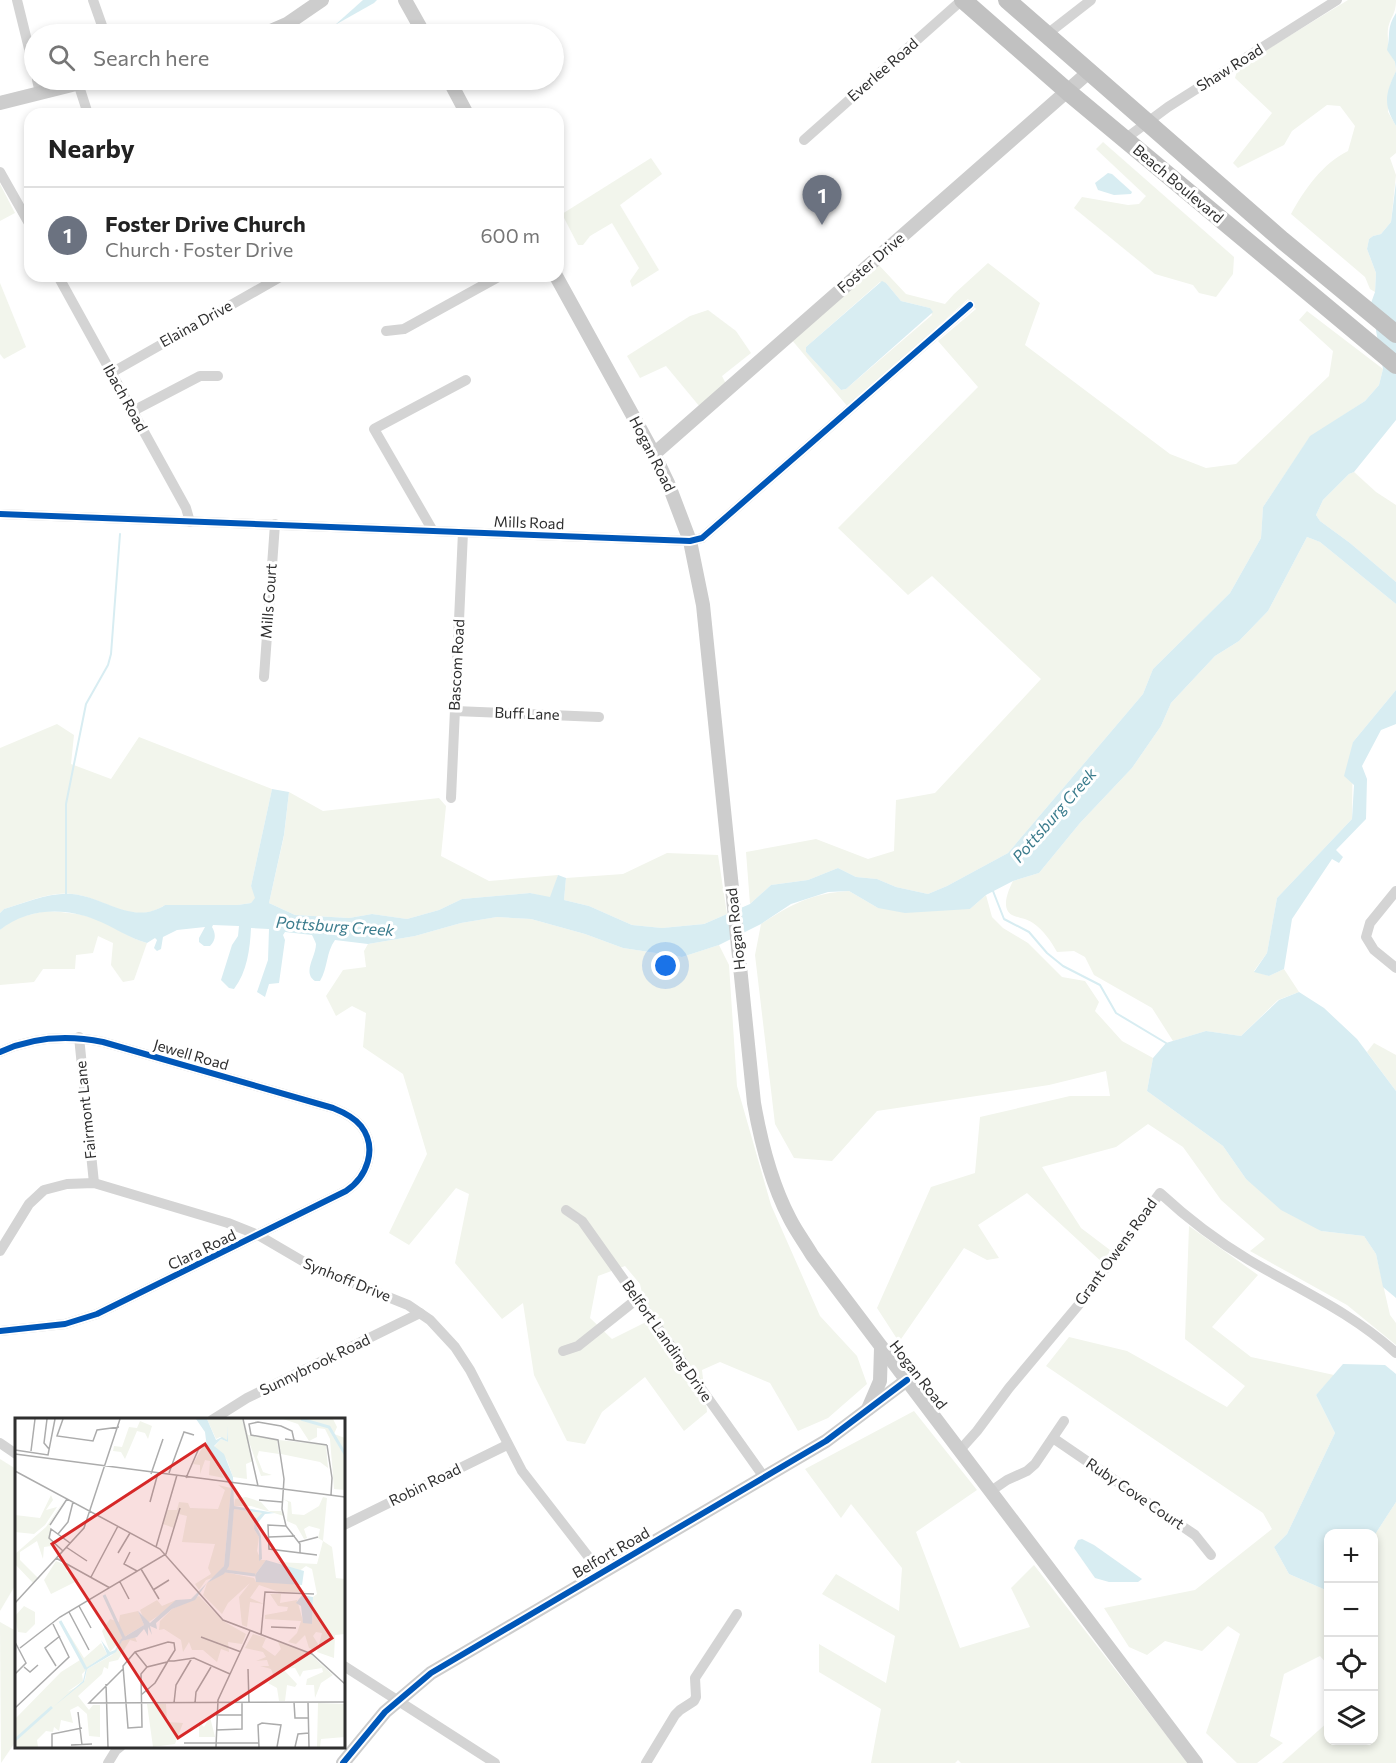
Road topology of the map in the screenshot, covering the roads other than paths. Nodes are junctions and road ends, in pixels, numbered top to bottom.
1 (17, 0) edge
2 (93, 0) edge
3 (322, 0) edge
4 (405, 0) edge
5 (962, 0) edge
6 (1007, 0) edge
7 (1091, 0) edge
8 (1337, 0) edge
9 (101, 24) edge
10 (287, 24) edge
11 (418, 24) edge
12 (24, 28) edge
13 (1046, 35) junction
14 (1090, 71) junction
15 (30, 90) edge
16 (86, 90) edge
17 (454, 90) edge
18 (1067, 91) junction
19 (0, 103) edge
20 (87, 108) edge
21 (464, 108) edge
22 (1147, 122) junction
23 (1125, 139) junction
24 (804, 140) dead end
25 (0, 172) edge
26 (1199, 184) junction
27 (24, 214) edge
28 (1282, 240) junction
29 (1267, 258) junction
30 (61, 282) edge
31 (271, 282) edge
32 (489, 282) edge
33 (559, 282) edge
34 (970, 305) dead end
35 (386, 331) dead end
36 (1396, 334) edge
37 (1396, 365) edge
38 (111, 372) junction
39 (218, 376) dead end
40 (466, 380) dead end
41 (133, 411) junction
42 (654, 454) junction
43 (0, 514) edge
44 (190, 522) junction
45 (275, 525) junction
46 (433, 531) junction
47 (463, 532) junction
48 (690, 541) junction
49 (264, 676) dead end
50 (455, 711) junction
51 (599, 717) dead end
52 (451, 798) dead end
53 (1396, 891) edge
54 (1396, 968) edge
55 (79, 1037) junction
56 (0, 1052) edge
57 (366, 1134) joint
58 (94, 1183) junction
59 (566, 1210) dead end
60 (258, 1235) junction
61 (0, 1251) edge
62 (637, 1299) junction
63 (420, 1313) junction
64 (0, 1331) edge
65 (881, 1348) junction
66 (563, 1351) dead end
67 (1396, 1353) edge
68 (907, 1380) junction
69 (868, 1411) junction
70 (214, 1418) edge
71 (1064, 1421) dead end
72 (1053, 1438) junction
73 (0, 1443) edge
74 (507, 1445) junction
75 (960, 1450) junction
76 (15, 1453) edge
77 (764, 1477) junction
78 (992, 1491) junction
79 (345, 1525) edge
80 (1211, 1555) dead end
81 (601, 1573) junction
82 (737, 1614) dead end
83 (345, 1667) edge
84 (398, 1700) junction
85 (118, 1748) edge
86 (108, 1763) edge
87 (343, 1763) edge
88 (495, 1763) edge
89 (646, 1763) edge
90 (1196, 1763) edge

1 - 12 street
2 - 9 street
3 - 10 main road
4 - 11 main road
5 - 18 highway, Beach Boulevard
5 - 24 street, Everlee Road
6 - 13 highway
7 - 13 street
8 - 22 street, Shaw Road
13 - 14 highway
14 - 18 main road, Foster Drive
14 - 22 highway
15 - 19 main road
16 - 20 street
17 - 21 main road
18 - 23 highway, Beach Boulevard
18 - 42 main road, Foster Drive
22 - 23 street, Shaw Road
22 - 26 highway
23 - 26 highway, Beach Boulevard
25 - 27 street
26 - 28 highway
26 - 29 highway, Beach Boulevard
28 - 29 street
28 - 36 highway
29 - 37 highway, Beach Boulevard
30 - 38 street, Ibach Road
31 - 38 street, Elaina Drive
32 - 35 street
33 - 42 main road, Hogan Road
34 - 48 street
38 - 41 street, Ibach Road
39 - 41 street
40 - 46 street
41 - 44 street, Ibach Road
42 - 48 main road, Hogan Road
43 - 44 street, Mills Road
44 - 45 street, Mills Road
45 - 46 street, Mills Road
45 - 49 street, Mills Court
46 - 47 street, Mills Road
47 - 48 street, Mills Road
47 - 50 street, Bascom Road
48 - 65 main road, Hogan Road
50 - 51 street, Buff Lane
50 - 52 street, Bascom Road
53 - 54 street
55 - 56 street, Jewell Road
55 - 57 street, Jewell Road
55 - 58 street, Fairmont Lane
57 - 60 street, Clara Road
58 - 60 street, Synhoff Drive
58 - 61 street, Synhoff Drive
59 - 62 street, Belfort Landing Drive
60 - 63 street, Synhoff Drive
60 - 64 street, Clara Road
62 - 66 street
62 - 77 street, Belfort Landing Drive
63 - 70 street, Sunnybrook Road
63 - 74 street, Synhoff Drive
65 - 68 main road, Hogan Road
65 - 69 main road
67 - 75 street, Grant Owens Road
68 - 69 main road, Belfort Road
68 - 75 main road, Hogan Road
69 - 77 main road, Belfort Road
71 - 72 street
72 - 78 street
72 - 80 street, Ruby Cove Court
73 - 76 street
74 - 79 street, Robin Road
74 - 81 street, Synhoff Drive
75 - 78 main road, Hogan Road
77 - 81 main road, Belfort Road
78 - 90 main road, Hogan Road
81 - 84 main road, Belfort Road
82 - 89 street
83 - 84 street
84 - 87 main road, Belfort Road
84 - 88 street
85 - 86 street

